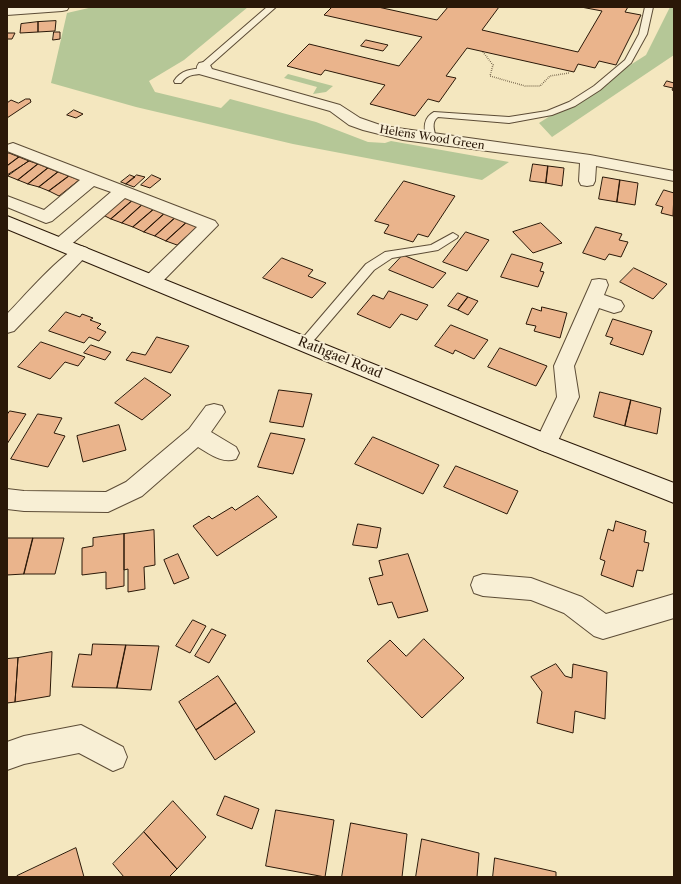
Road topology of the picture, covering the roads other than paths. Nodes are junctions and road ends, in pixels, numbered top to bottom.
1 (62, 7) edge
2 (272, 7) edge
3 (649, 7) edge
4 (7, 11) edge
5 (204, 68) junction
6 (178, 80) dead end
7 (431, 138) junction
8 (13, 148) dead end
9 (588, 160) junction
10 (674, 176) edge
11 (92, 179) junction
12 (586, 181) dead end
13 (123, 191) junction
14 (7, 201) edge
15 (7, 222) edge
16 (453, 236) dead end
17 (61, 244) junction
18 (81, 252) junction
19 (152, 281) junction
20 (614, 306) dead end
21 (7, 326) edge
22 (305, 343) junction
23 (214, 412) dead end
24 (197, 435) junction
25 (546, 443) junction
26 (228, 453) dead end
27 (674, 494) edge
28 (7, 499) edge
29 (483, 585) dead end
30 (674, 606) edge
31 (7, 756) edge
32 (113, 757) dead end

1 - 4 street
2 - 5 lane
3 - 7 lane
5 - 6 lane
5 - 7 street, Helens Wood Green
7 - 9 street, Helens Wood Green
8 - 11 street
9 - 10 street, Helens Wood Green
9 - 12 street
11 - 13 street
11 - 14 street
13 - 17 street
13 - 19 street
15 - 17 street, Rathgael Road
16 - 22 lane
17 - 18 street, Rathgael Road
18 - 19 street, Rathgael Road
18 - 21 street
19 - 22 street, Rathgael Road
20 - 25 street
22 - 25 street, Rathgael Road
23 - 24 street
24 - 26 street
24 - 28 street
25 - 27 street, Rathgael Road
29 - 30 street
31 - 32 street

